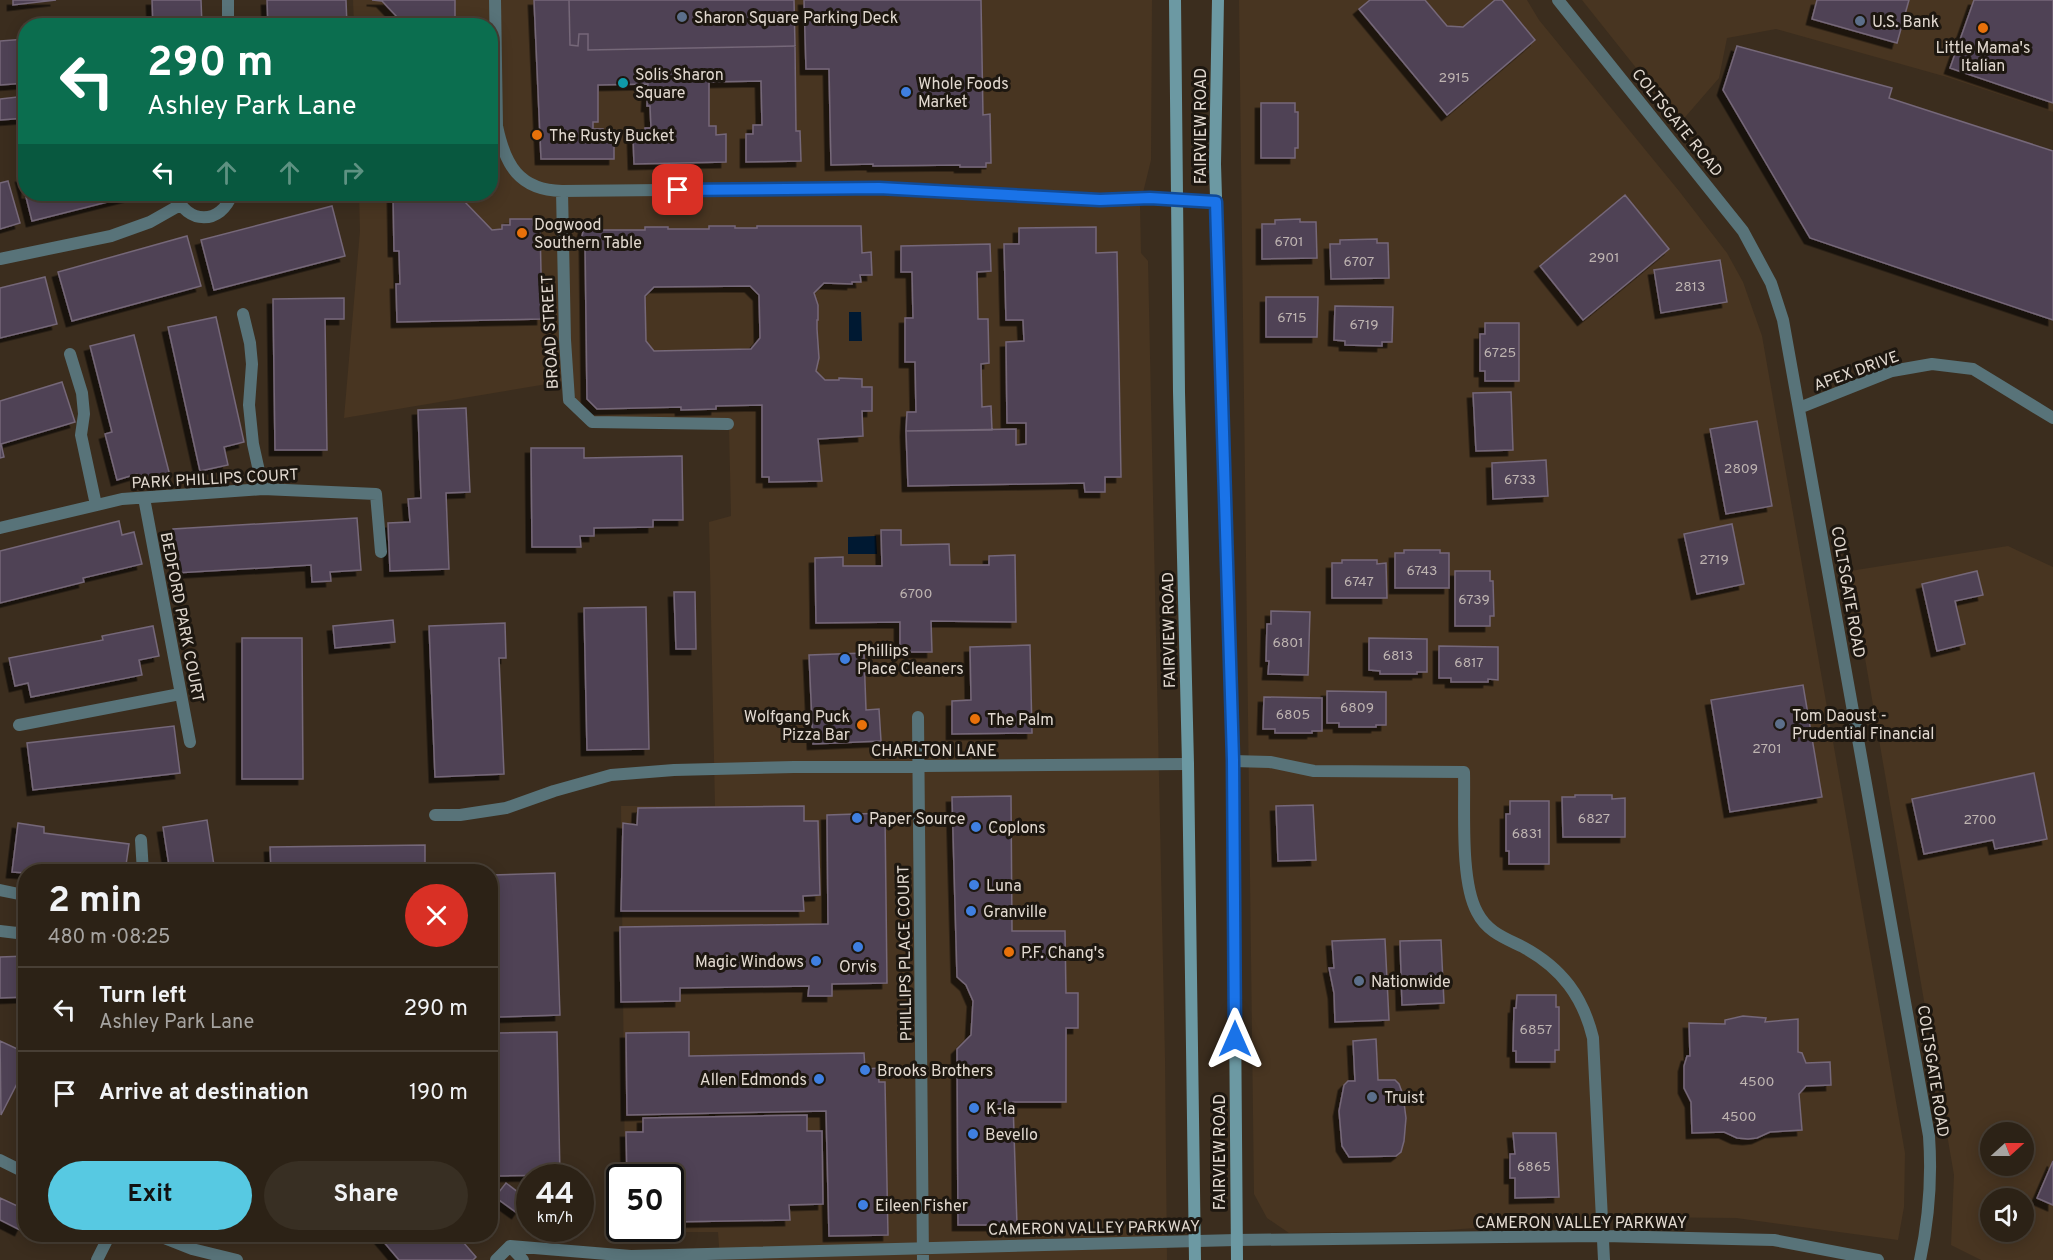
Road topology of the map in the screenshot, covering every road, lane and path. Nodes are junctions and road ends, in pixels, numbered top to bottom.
1 (228, 0) edge
2 (495, 0) edge
3 (1175, 0) edge
4 (1218, 0) edge
5 (1558, 0) edge
6 (228, 18) edge
7 (495, 18) edge
8 (498, 131) edge
9 (562, 191) junction
10 (1178, 200) junction
11 (176, 201) edge
12 (179, 201) edge
13 (230, 201) edge
14 (1216, 202) junction
15 (0, 260) edge
16 (243, 314) dead end
17 (70, 354) dead end
18 (1799, 408) junction
19 (2053, 418) edge
20 (728, 424) dead end
21 (263, 489) junction
22 (144, 498) junction
23 (96, 505) junction
24 (0, 528) edge
25 (381, 552) dead end
26 (180, 694) junction
27 (918, 717) dead end
28 (19, 725) dead end
29 (190, 742) dead end
30 (1233, 760) junction
31 (1188, 764) junction
32 (918, 766) junction
33 (435, 815) dead end
34 (141, 840) dead end
35 (142, 864) edge
36 (0, 890) edge
37 (18, 894) edge
38 (0, 931) edge
39 (18, 932) edge
40 (0, 1160) edge
41 (18, 1169) edge
42 (1604, 1236) junction
43 (1236, 1240) junction
44 (106, 1242) edge
45 (174, 1242) edge
46 (1194, 1242) junction
47 (510, 1246) junction
48 (923, 1254) edge
49 (97, 1260) edge
50 (237, 1260) edge
51 (496, 1260) edge
52 (523, 1260) edge
53 (1195, 1260) edge
54 (1237, 1260) edge
55 (1604, 1260) edge
56 (1878, 1260) edge
57 (1920, 1260) edge

1 - 6 street
2 - 7 street
3 - 10 main road, FAIRVIEW ROAD
4 - 14 main road, FAIRVIEW ROAD
5 - 18 street, COLTSGATE ROAD
8 - 9 street
9 - 10 street
9 - 20 street, BROAD STREET
10 - 14 street
10 - 31 main road, FAIRVIEW ROAD
11 - 15 street
12 - 13 street
14 - 30 main road, FAIRVIEW ROAD
16 - 21 street
17 - 23 street
18 - 19 street, APEX DRIVE
18 - 57 street, COLTSGATE ROAD
21 - 22 street, PARK PHILLIPS COURT
21 - 25 street, PARK PHILLIPS COURT
22 - 23 street, PARK PHILLIPS COURT
22 - 26 street, BEDFORD PARK COURT
23 - 24 street, PARK PHILLIPS COURT
26 - 28 street
26 - 29 street, BEDFORD PARK COURT
27 - 32 street, PHILLIPS PLACE COURT
30 - 42 street
30 - 43 main road, FAIRVIEW ROAD
31 - 32 street, CHARLTON LANE
31 - 46 main road, FAIRVIEW ROAD
32 - 33 street, CHARLTON LANE
32 - 48 street, PHILLIPS PLACE COURT
34 - 35 street
36 - 37 street
38 - 39 street
40 - 41 street
42 - 43 street, CAMERON VALLEY PARKWAY
42 - 55 street
42 - 56 street, CAMERON VALLEY PARKWAY
43 - 46 street, CAMERON VALLEY PARKWAY
43 - 54 main road, FAIRVIEW ROAD
44 - 49 street
45 - 50 street
46 - 48 street, CAMERON VALLEY PARKWAY
46 - 53 main road, FAIRVIEW ROAD
47 - 48 street, CAMERON VALLEY PARKWAY
47 - 51 street
47 - 52 street

